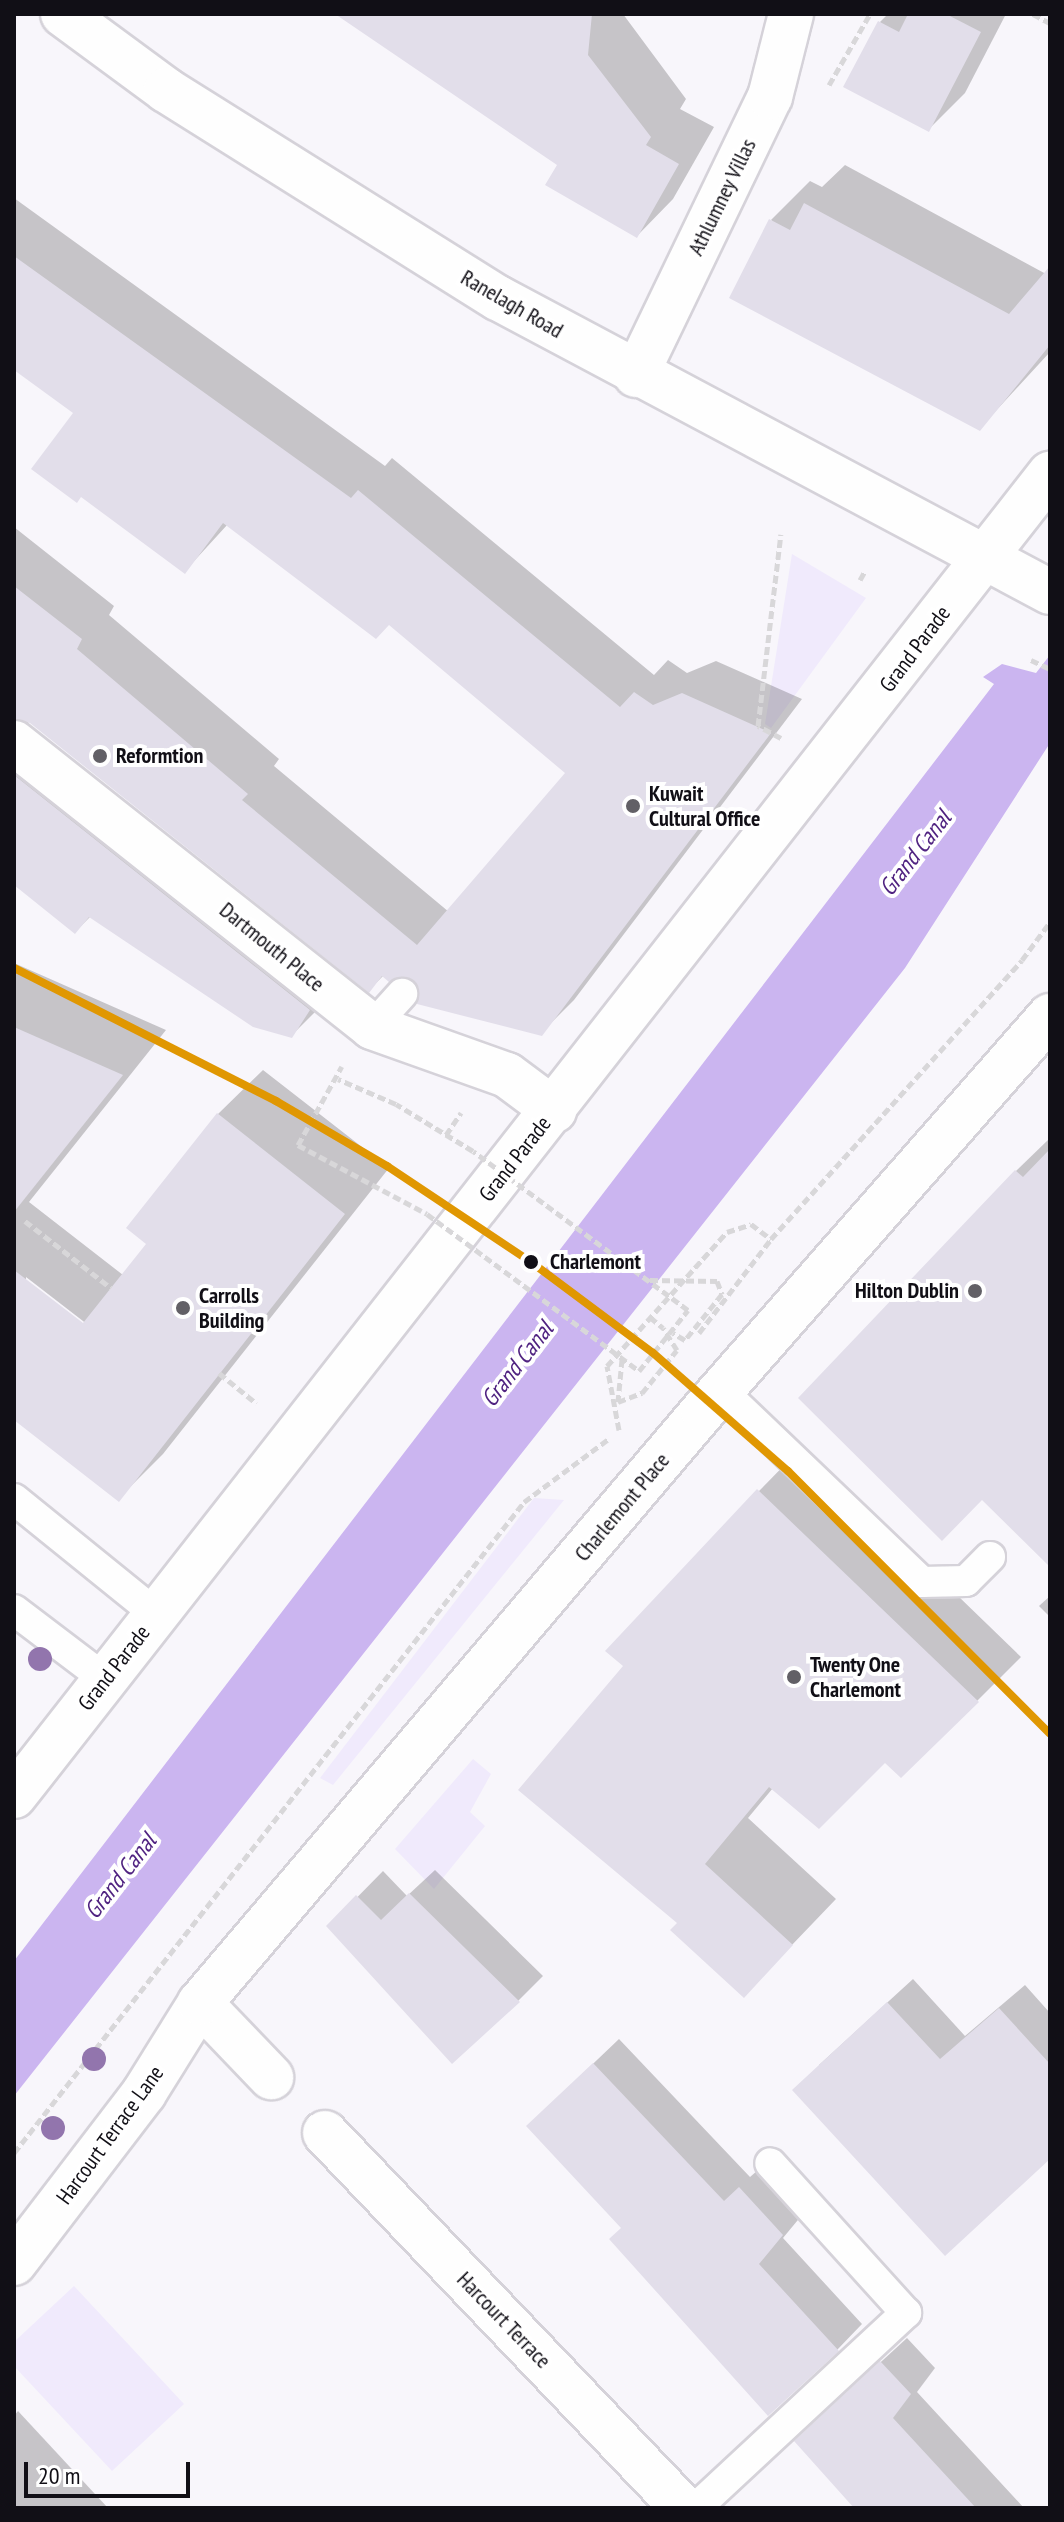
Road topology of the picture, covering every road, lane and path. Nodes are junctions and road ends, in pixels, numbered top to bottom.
1 (63, 14) edge
2 (791, 14) edge
3 (870, 14) edge
4 (1033, 14) edge
5 (1050, 23) edge
6 (827, 89) dead end
7 (636, 375) junction
8 (1050, 474) edge
9 (781, 534) dead end
10 (983, 558) junction
11 (865, 571) dead end
12 (860, 580) dead end
13 (1050, 592) edge
14 (1031, 660) dead end
15 (1050, 669) edge
16 (783, 740) dead end
17 (14, 743) edge
18 (1050, 922) edge
19 (402, 994) dead end
20 (1050, 1016) edge
21 (372, 1027) junction
22 (554, 1110) junction
23 (460, 1113) dead end
24 (446, 1135) junction
25 (25, 1221) dead end
26 (771, 1239) junction
27 (649, 1280) junction
28 (111, 1288) dead end
29 (650, 1317) junction
30 (663, 1328) junction
31 (609, 1348) junction
32 (721, 1390) junction
33 (648, 1398) dead end
34 (626, 1426) dead end
35 (620, 1432) junction
36 (14, 1499) edge
37 (990, 1557) dead end
38 (14, 1610) edge
39 (156, 1614) junction
40 (105, 1679) junction
41 (14, 1796) edge
42 (200, 2003) junction
43 (271, 2077) dead end
44 (325, 2133) dead end
45 (14, 2153) edge
46 (770, 2163) dead end
47 (14, 2263) edge
48 (683, 2508) edge
49 (696, 2508) edge

1 - 7 street, Ranelagh Road
2 - 7 street, Athlumney Villas
3 - 6 path
4 - 5 path
7 - 10 street, Ranelagh Road
8 - 10 street, Grand Parade
9 - 16 path
10 - 13 street, Ranelagh Road
10 - 22 street, Grand Parade
11 - 12 path
14 - 15 path
17 - 21 street, Dartmouth Place
18 - 26 path
19 - 21 lane
20 - 32 street, Charlemont Place
21 - 22 street, Dartmouth Place
22 - 39 street, Grand Parade
23 - 24 path
24 - 27 path, bridge
24 - 31 path, bridge
25 - 28 path
26 - 29 path
26 - 33 path
27 - 30 path, bridge
27 - 31 path, bridge
29 - 30 path
29 - 35 path
30 - 31 path, bridge
32 - 37 lane
32 - 42 street, Charlemont Place
34 - 35 path
35 - 45 path
36 - 39 lane
38 - 40 lane
39 - 40 street, Grand Parade
40 - 41 street, Grand Parade
42 - 43 street
42 - 47 street, Harcourt Terrace Lane
44 - 48 street, Harcourt Terrace
46 - 49 lane

